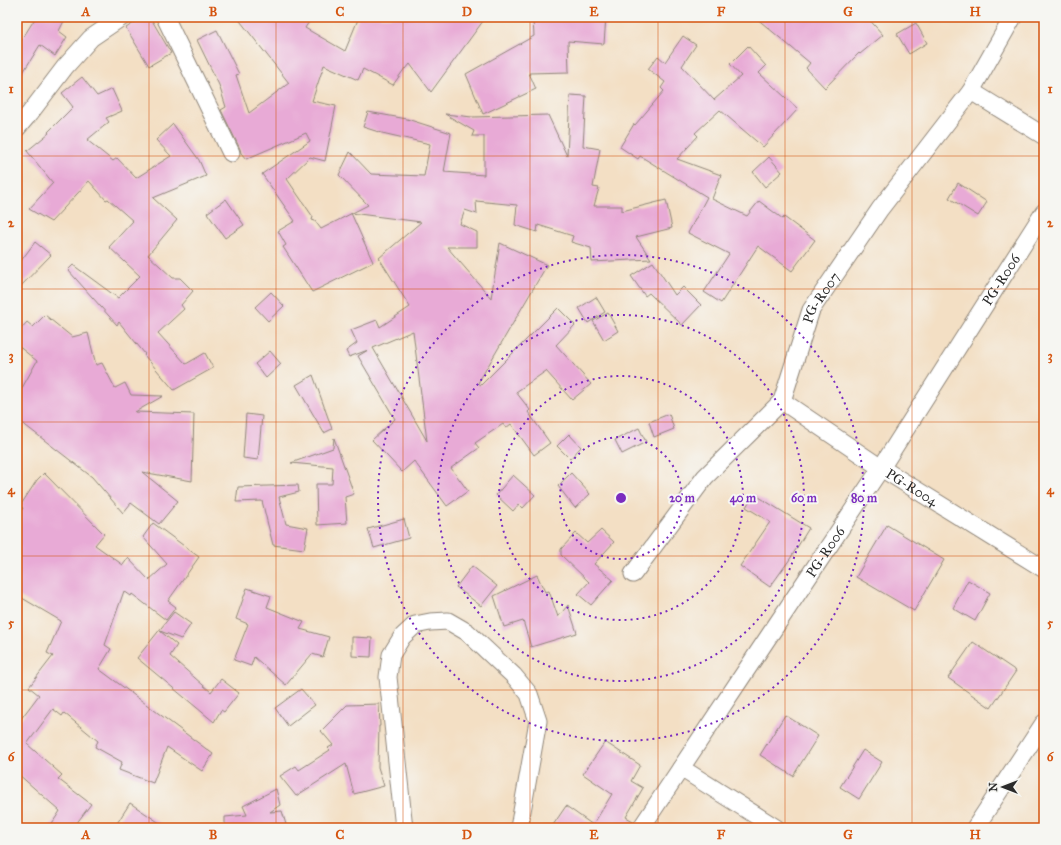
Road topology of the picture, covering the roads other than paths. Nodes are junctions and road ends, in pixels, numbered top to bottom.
1 (122, 17) edge
2 (165, 17) edge
3 (1013, 17) edge
4 (971, 91) junction
5 (17, 128) edge
6 (1044, 136) edge
7 (231, 153) dead end
8 (1044, 212) edge
9 (782, 401) junction
10 (881, 468) junction
11 (1044, 569) edge
12 (633, 574) dead end
13 (1044, 723) edge
14 (681, 768) junction
15 (404, 828) edge
16 (520, 828) edge
17 (641, 828) edge
18 (776, 828) edge
19 (974, 828) edge

1 - 5 street
2 - 7 street
3 - 4 street, PG-R007
4 - 6 street
4 - 9 street, PG-R007
8 - 10 street, PG-R006
9 - 10 street, PG-R004
9 - 12 street, PG-R007
10 - 11 street, PG-R004
10 - 14 street, PG-R006
13 - 19 street
14 - 17 street, PG-R006
14 - 18 street
15 - 16 street

